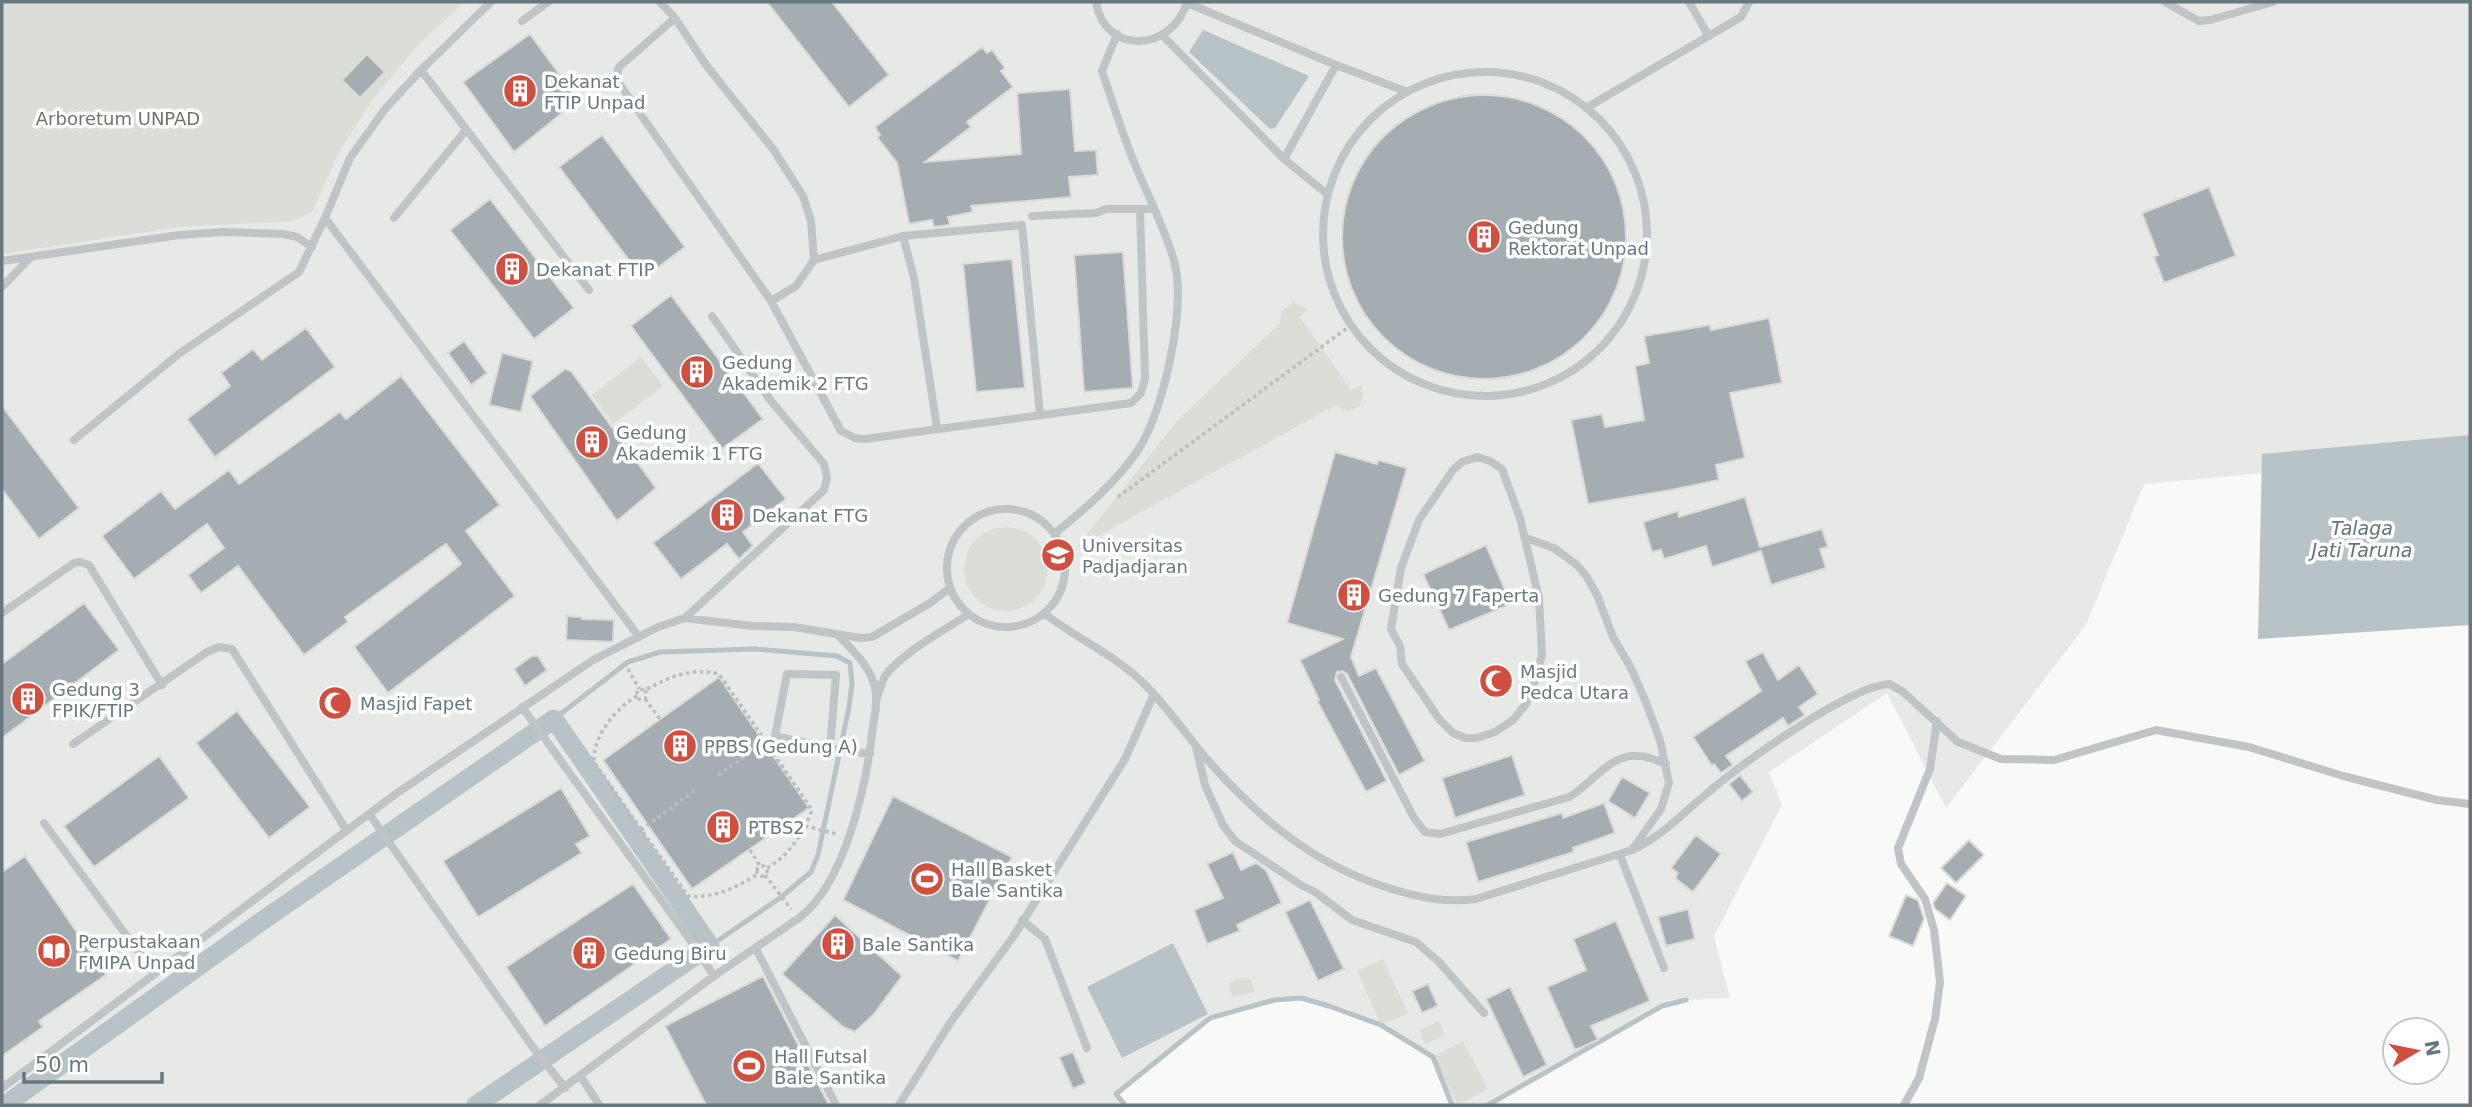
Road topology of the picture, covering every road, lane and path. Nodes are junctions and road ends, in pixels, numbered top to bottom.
1 (491, 2) edge
2 (548, 2) edge
3 (660, 2) edge
4 (1096, 2) edge
5 (1188, 2) edge
6 (1689, 2) edge
7 (1749, 2) edge
8 (2165, 2) edge
9 (2273, 2) edge
10 (675, 18) junction
11 (522, 21) dead end
12 (1117, 34) junction
13 (1709, 35) junction
14 (1163, 36) junction
15 (1336, 65) junction
16 (421, 70) junction
17 (1405, 92) junction
18 (1586, 108) junction
19 (466, 130) junction
20 (1284, 159) junction
21 (1327, 194) junction
22 (1140, 209) junction
23 (1154, 209) junction
24 (1032, 216) dead end
25 (325, 218) junction
26 (394, 218) dead end
27 (902, 236) junction
28 (312, 247) junction
29 (30, 258) junction
30 (814, 260) junction
31 (2, 261) edge
32 (2, 288) edge
33 (589, 290) dead end
34 (771, 300) junction
35 (712, 316) dead end
36 (1350, 326) junction
37 (1040, 415) junction
38 (937, 428) junction
39 (74, 440) dead end
40 (1114, 499) dead end
41 (1054, 534) junction
42 (1526, 537) junction
43 (950, 588) junction
44 (2, 612) edge
45 (1044, 613) junction
46 (969, 614) junction
47 (685, 618) junction
48 (839, 636) junction
49 (639, 637) junction
50 (628, 670) dead end
51 (1341, 677) dead end
52 (162, 685) junction
53 (639, 690) junction
54 (645, 690) junction
55 (1154, 694) junction
56 (637, 696) junction
57 (876, 698) junction
58 (645, 699) junction
59 (522, 707) junction
60 (660, 719) dead end
61 (1937, 722) junction
62 (775, 736) junction
63 (766, 742) junction
64 (73, 744) dead end
65 (1195, 745) junction
66 (831, 748) junction
67 (870, 754) junction
68 (1666, 764) junction
69 (718, 775) dead end
70 (694, 790) dead end
71 (2470, 804) edge
72 (372, 818) junction
73 (44, 823) dead end
74 (805, 825) junction
75 (640, 830) junction
76 (348, 831) junction
77 (848, 837) junction
78 (750, 850) dead end
79 (1632, 850) junction
80 (1620, 855) junction
81 (760, 866) junction
82 (767, 868) junction
83 (758, 874) junction
84 (765, 875) junction
85 (799, 918) junction
86 (1022, 920) junction
87 (756, 949) junction
88 (1664, 968) dead end
89 (154, 973) junction
90 (714, 976) junction
91 (1484, 1013) dead end
92 (1087, 1048) dead end
93 (580, 1075) junction
94 (3, 1086) edge
95 (565, 1087) junction
96 (540, 1105) edge
97 (598, 1105) edge
98 (836, 1105) edge
99 (899, 1105) edge
100 (1904, 1105) edge

1 - 16 lane
2 - 11 lane
3 - 10 lane
4 - 12 lane
5 - 14 lane
5 - 15 lane
6 - 13 lane
7 - 13 lane
8 - 9 lane
10 - 30 lane
10 - 34 lane
12 - 14 lane
12 - 23 lane
13 - 18 lane
14 - 20 lane
15 - 17 lane
15 - 20 lane
16 - 19 lane
16 - 25 lane
17 - 18 lane
17 - 21 lane
18 - 36 lane
19 - 26 lane
19 - 33 lane
20 - 21 lane
21 - 36 lane
22 - 23 lane
22 - 24 lane
22 - 37 lane
23 - 41 lane
25 - 28 lane
25 - 49 lane
27 - 30 lane
27 - 37 lane
27 - 38 lane
28 - 29 lane
28 - 39 lane
29 - 31 lane
29 - 32 lane
30 - 34 lane
34 - 38 lane
35 - 47 lane
36 - 40 path
37 - 38 lane
41 - 43 lane
41 - 45 lane
42 - 42 lane
42 - 68 lane
43 - 46 lane
43 - 48 lane
44 - 52 lane
45 - 46 lane
45 - 55 lane
46 - 57 lane
47 - 48 lane
47 - 49 lane
48 - 57 lane
49 - 59 lane
50 - 53 path
51 - 68 lane
52 - 64 lane
52 - 76 lane
53 - 54 path
53 - 56 path
54 - 58 path
54 - 63 path
55 - 65 lane
55 - 86 lane
56 - 58 path
56 - 75 path
57 - 67 lane
58 - 60 path
59 - 72 lane
59 - 90 lane
61 - 71 lane
61 - 79 lane
61 - 100 lane
62 - 63 path
62 - 66 lane
62 - 66 lane
63 - 69 path
63 - 74 path
65 - 80 lane
65 - 91 lane
66 - 67 lane
67 - 77 lane
68 - 79 lane
70 - 75 path
72 - 76 lane
72 - 95 lane
73 - 89 lane
74 - 77 path
74 - 82 path
75 - 83 path
76 - 89 lane
77 - 85 lane
78 - 81 path
79 - 80 lane
80 - 88 lane
81 - 82 path
81 - 83 path
82 - 84 path
83 - 84 path
84 - 85 path
85 - 87 lane
86 - 92 lane
86 - 99 lane
87 - 90 lane
87 - 98 lane
89 - 94 lane
90 - 93 lane
93 - 95 lane
93 - 97 lane
95 - 96 lane

